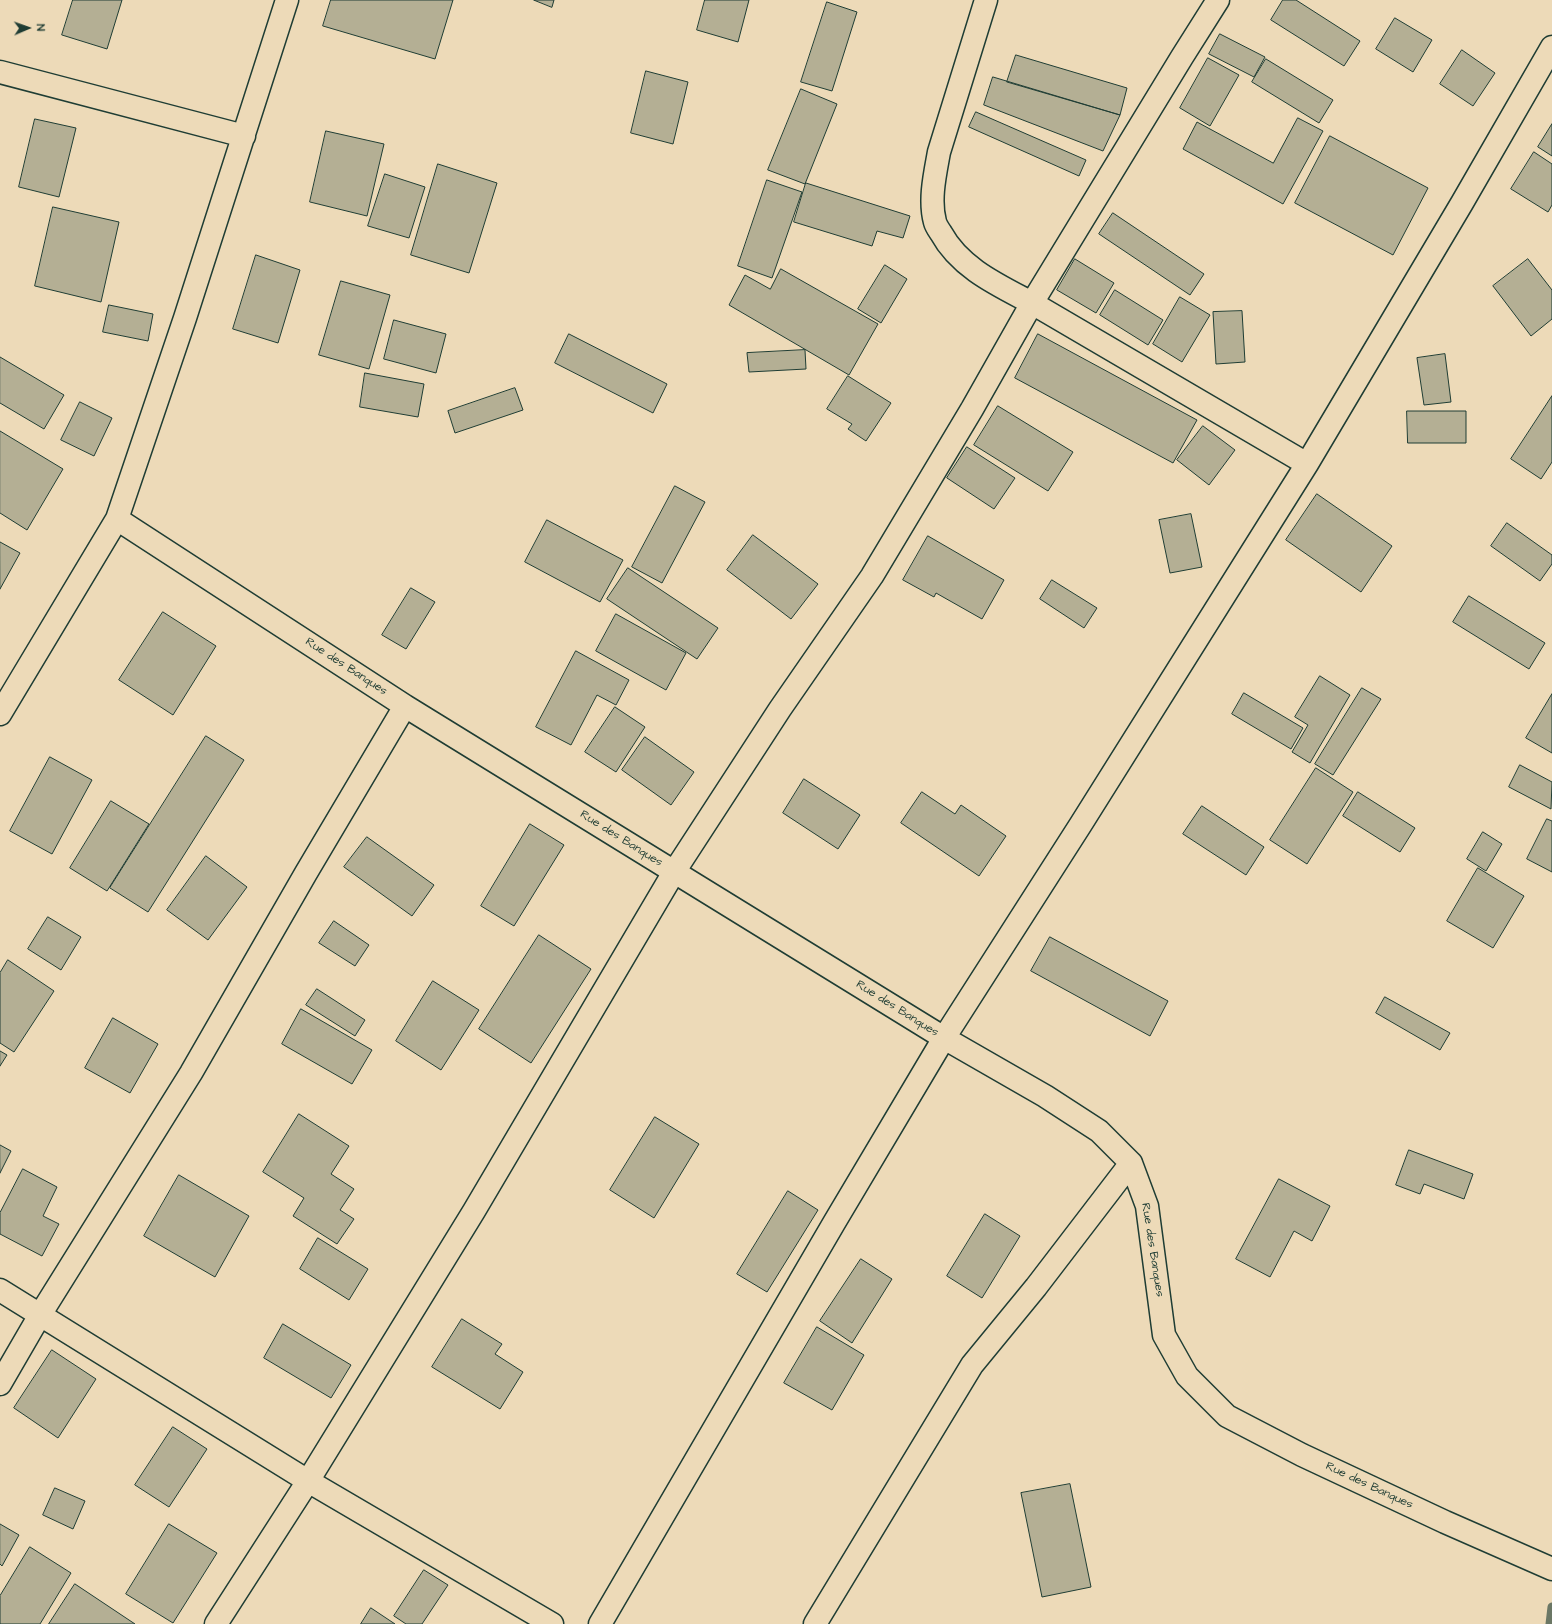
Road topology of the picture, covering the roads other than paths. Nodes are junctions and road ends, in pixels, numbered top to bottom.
1 (287, 0) edge
2 (986, 0) edge
3 (1218, 0) edge
4 (1552, 48) edge
5 (0, 72) edge
6 (244, 136) junction
7 (1032, 303) junction
8 (1307, 464) junction
9 (117, 519) junction
10 (405, 706) junction
11 (0, 714) edge
12 (674, 872) junction
13 (944, 1038) junction
14 (1131, 1163) junction
15 (0, 1290) edge
16 (40, 1315) junction
17 (0, 1384) edge
18 (308, 1481) junction
19 (1552, 1569) edge
20 (216, 1624) edge
21 (552, 1624) edge
22 (600, 1624) edge
23 (815, 1624) edge

1 - 6 street
2 - 7 street
3 - 7 street
4 - 8 street
5 - 6 street
6 - 9 street
7 - 8 street
7 - 12 street
8 - 13 street
9 - 10 street, Rue des Banques
9 - 11 street
10 - 12 street, Rue des Banques
10 - 16 street
12 - 13 street, Rue des Banques
12 - 18 street
13 - 14 street, Rue des Banques
13 - 22 street
14 - 19 street, Rue des Banques
14 - 23 street
15 - 16 street
16 - 17 street
16 - 18 street
18 - 20 street
18 - 21 street

